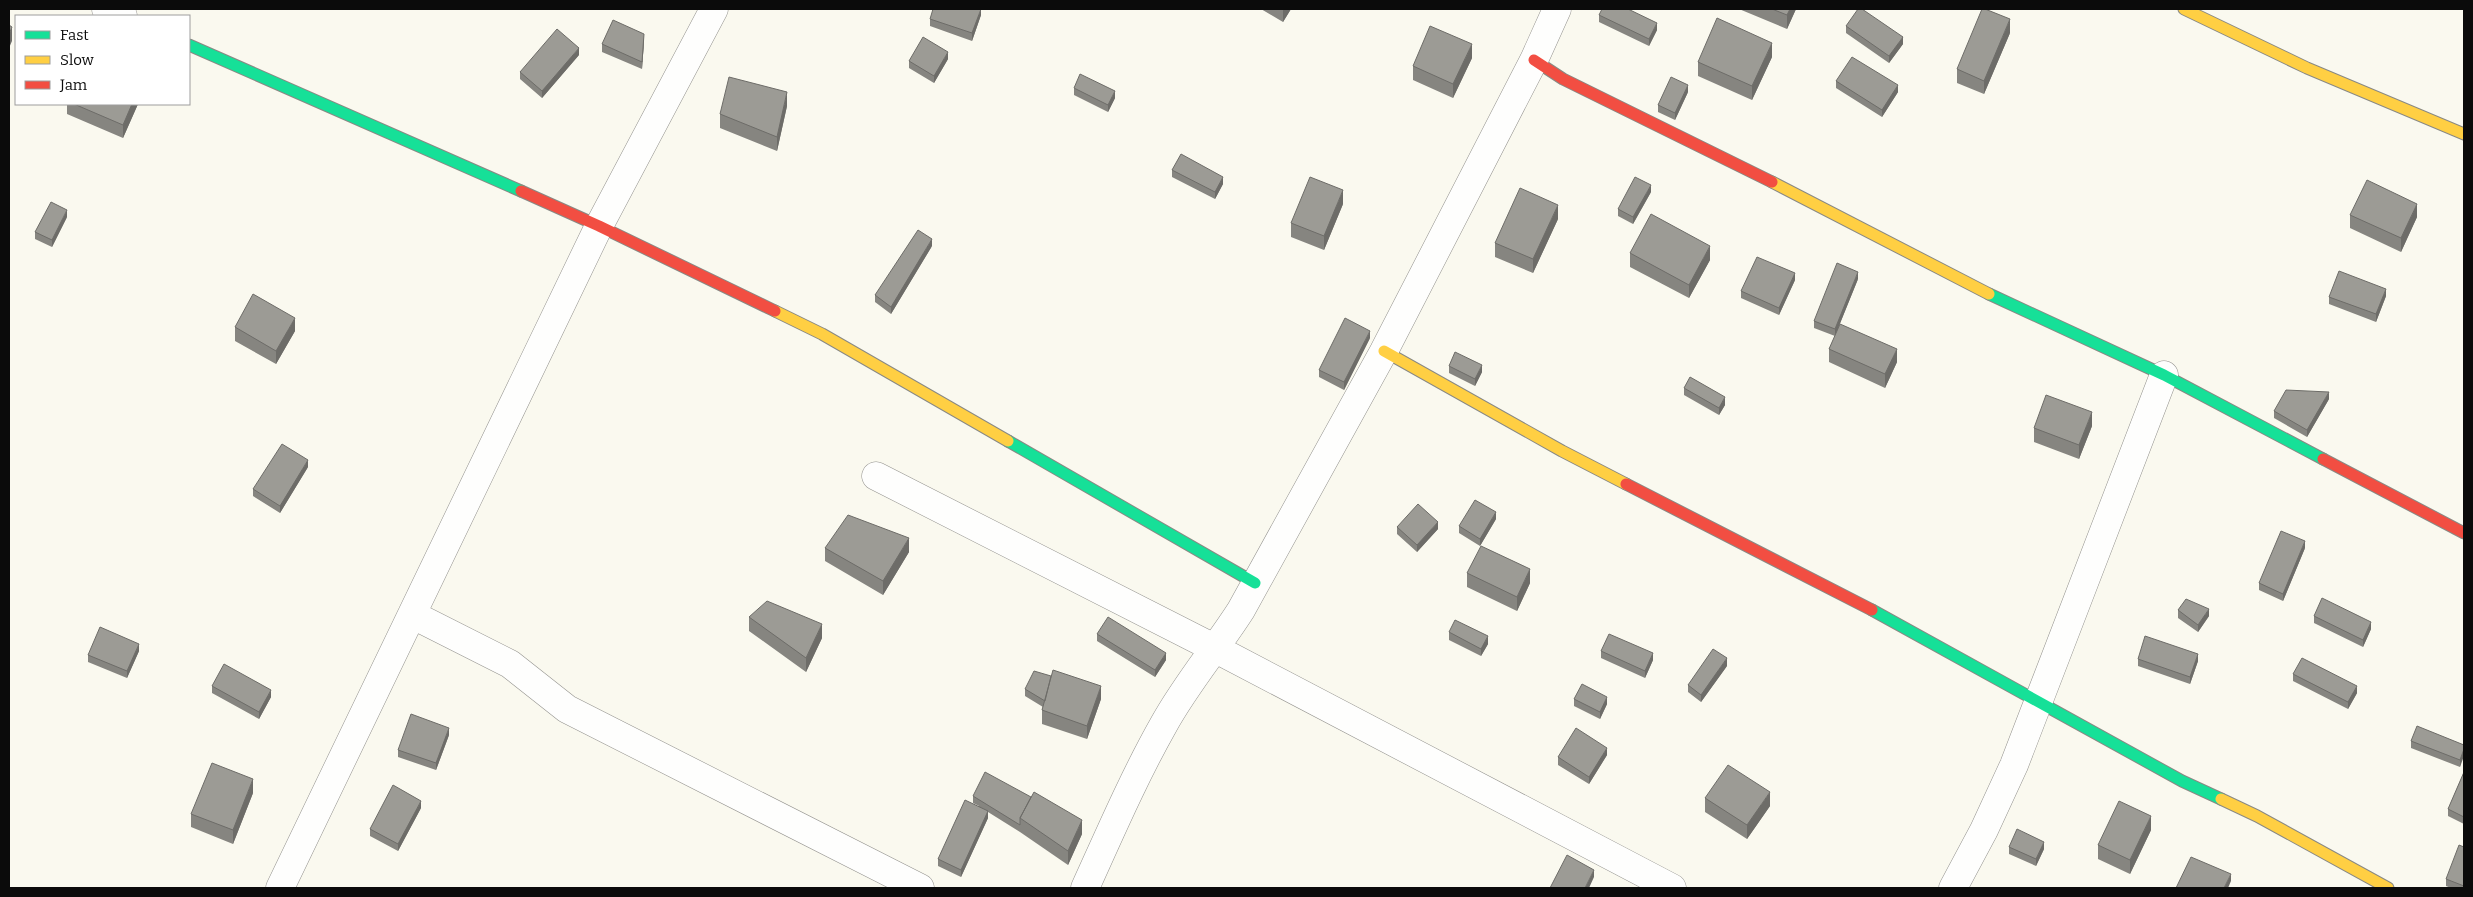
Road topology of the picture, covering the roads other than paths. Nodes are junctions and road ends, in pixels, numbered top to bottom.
1 (106, 9) edge
2 (714, 9) edge
3 (1557, 9) edge
4 (2184, 9) edge
5 (121, 15) edge
6 (190, 45) edge
7 (1534, 60) junction
8 (2464, 134) edge
9 (599, 226) junction
10 (1384, 351) junction
11 (2164, 375) junction
12 (876, 476) dead end
13 (2464, 533) edge
14 (1255, 583) junction
15 (413, 615) junction
16 (1216, 649) junction
17 (2039, 701) junction
18 (280, 888) edge
19 (920, 888) edge
20 (1085, 888) edge
21 (1672, 888) edge
22 (1954, 888) edge
23 (2388, 888) edge

1 - 5 street
2 - 9 street
3 - 7 street
4 - 8 street
6 - 9 street
7 - 10 street
7 - 11 street
9 - 14 street
9 - 15 street
10 - 14 street
10 - 17 street
11 - 13 street
11 - 17 street
12 - 16 street
14 - 16 street
15 - 18 street
15 - 19 street
16 - 20 street
16 - 21 street
17 - 22 street
17 - 23 street

